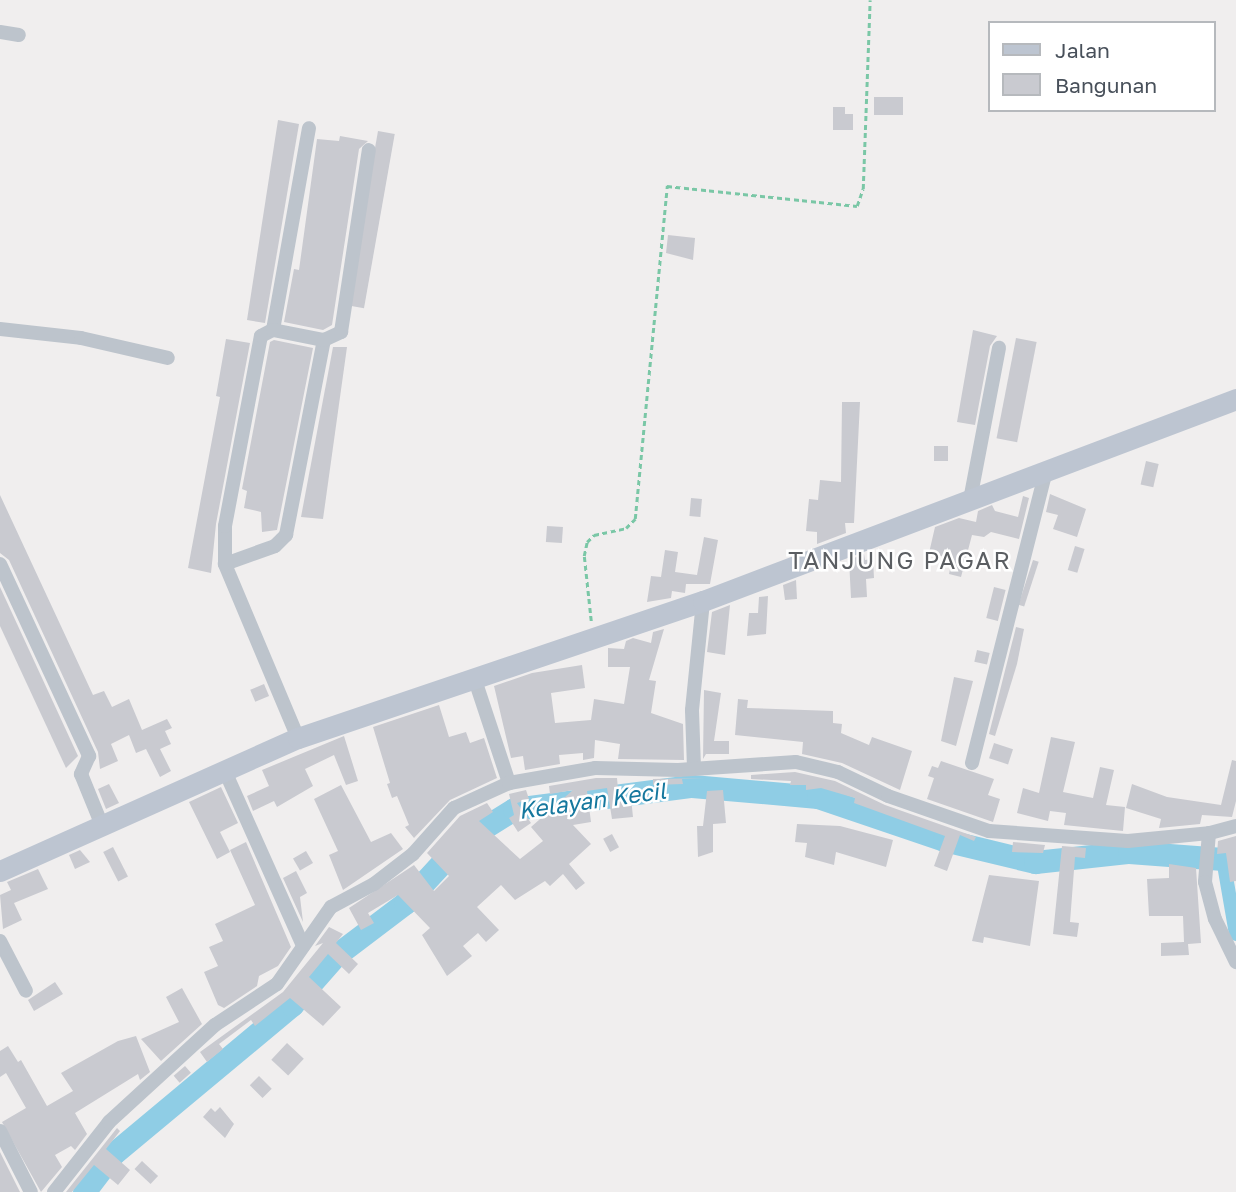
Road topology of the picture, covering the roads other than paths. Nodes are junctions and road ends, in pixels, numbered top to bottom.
1 (0, 32) edge
2 (19, 35) dead end
3 (309, 128) dead end
4 (369, 150) dead end
5 (0, 329) edge
6 (273, 330) junction
7 (324, 340) junction
8 (999, 348) dead end
9 (167, 358) dead end
10 (1236, 399) edge
11 (1046, 471) junction
12 (970, 500) junction
13 (0, 564) edge
14 (225, 564) junction
15 (703, 601) junction
16 (474, 677) junction
17 (298, 738) junction
18 (972, 763) dead end
19 (694, 768) junction
20 (223, 769) junction
21 (509, 783) junction
22 (101, 823) junction
23 (1236, 826) edge
24 (1207, 838) junction
25 (0, 872) edge
26 (0, 941) edge
27 (303, 946) junction
28 (1236, 962) edge
29 (26, 991) dead end
30 (0, 1131) edge
31 (31, 1192) edge
32 (54, 1192) edge

1 - 2 street
3 - 6 street
4 - 7 street
5 - 9 street
6 - 7 street
6 - 14 street
7 - 14 street
8 - 12 street
10 - 11 street
11 - 12 street
11 - 18 street
12 - 15 street
13 - 22 street
14 - 17 street
15 - 16 street
15 - 19 street
16 - 17 street
16 - 21 street
17 - 20 street
19 - 21 street
19 - 24 street
20 - 22 street
20 - 27 street
21 - 27 street
22 - 25 street
23 - 24 street
24 - 28 street
26 - 29 street
27 - 32 street
30 - 31 street

